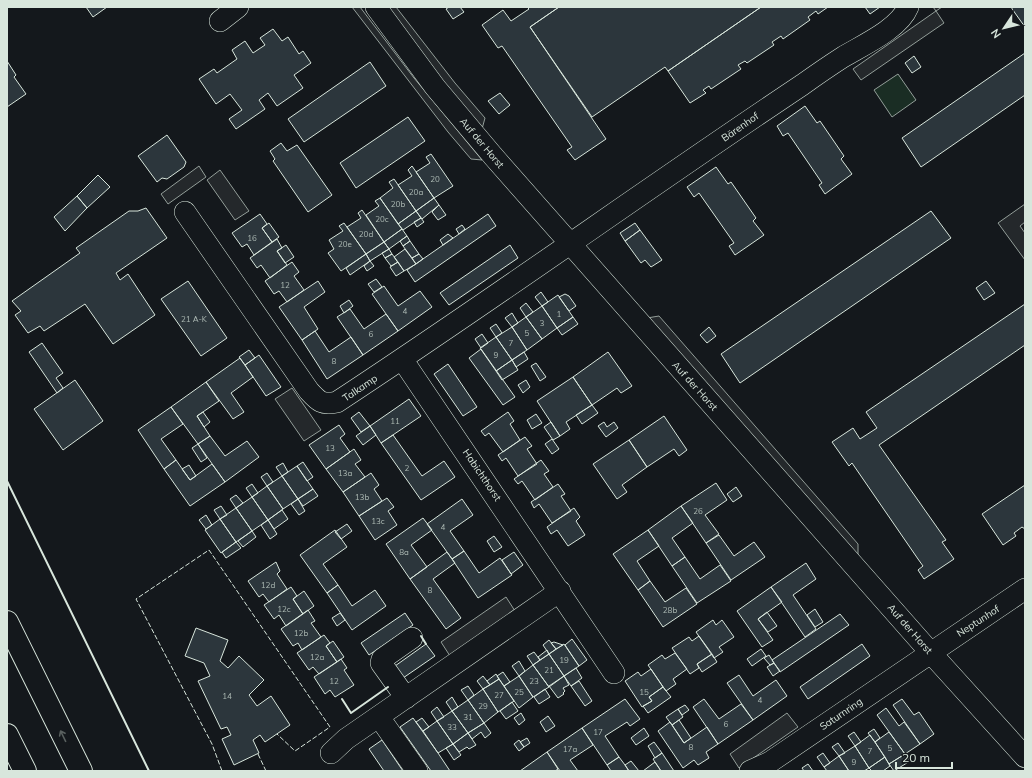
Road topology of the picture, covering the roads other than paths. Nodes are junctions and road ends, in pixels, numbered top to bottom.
1 (238, 7) edge
2 (376, 7) edge
3 (908, 7) edge
4 (220, 21) dead end
5 (185, 212) dead end
6 (570, 245) junction
7 (402, 359) junction
8 (1025, 589) edge
9 (560, 592) junction
10 (7, 622) edge
11 (412, 638) dead end
12 (930, 652) junction
13 (614, 673) dead end
14 (406, 698) junction
15 (379, 716) junction
16 (7, 734) edge
17 (331, 753) dead end
18 (1025, 757) edge
19 (773, 767) edge
20 (25, 771) edge
21 (80, 771) edge
22 (417, 771) edge
23 (750, 771) edge

1 - 4 street
2 - 6 street, Auf der Horst
3 - 6 street, Bärenhof
5 - 7 street, Talkamp
6 - 7 street, Talkamp
6 - 12 street, Auf der Horst
7 - 9 street, Habichthorst
8 - 12 street, Neptunhof
9 - 13 street, Habichthorst
9 - 14 street
21 -> 10 highway
11 - 14 street
12 - 18 street, Auf der Horst
12 - 19 street, Saturnring
14 - 15 street
15 - 17 street
15 - 22 street
16 - 20 highway
19 - 23 street, Saturnring

